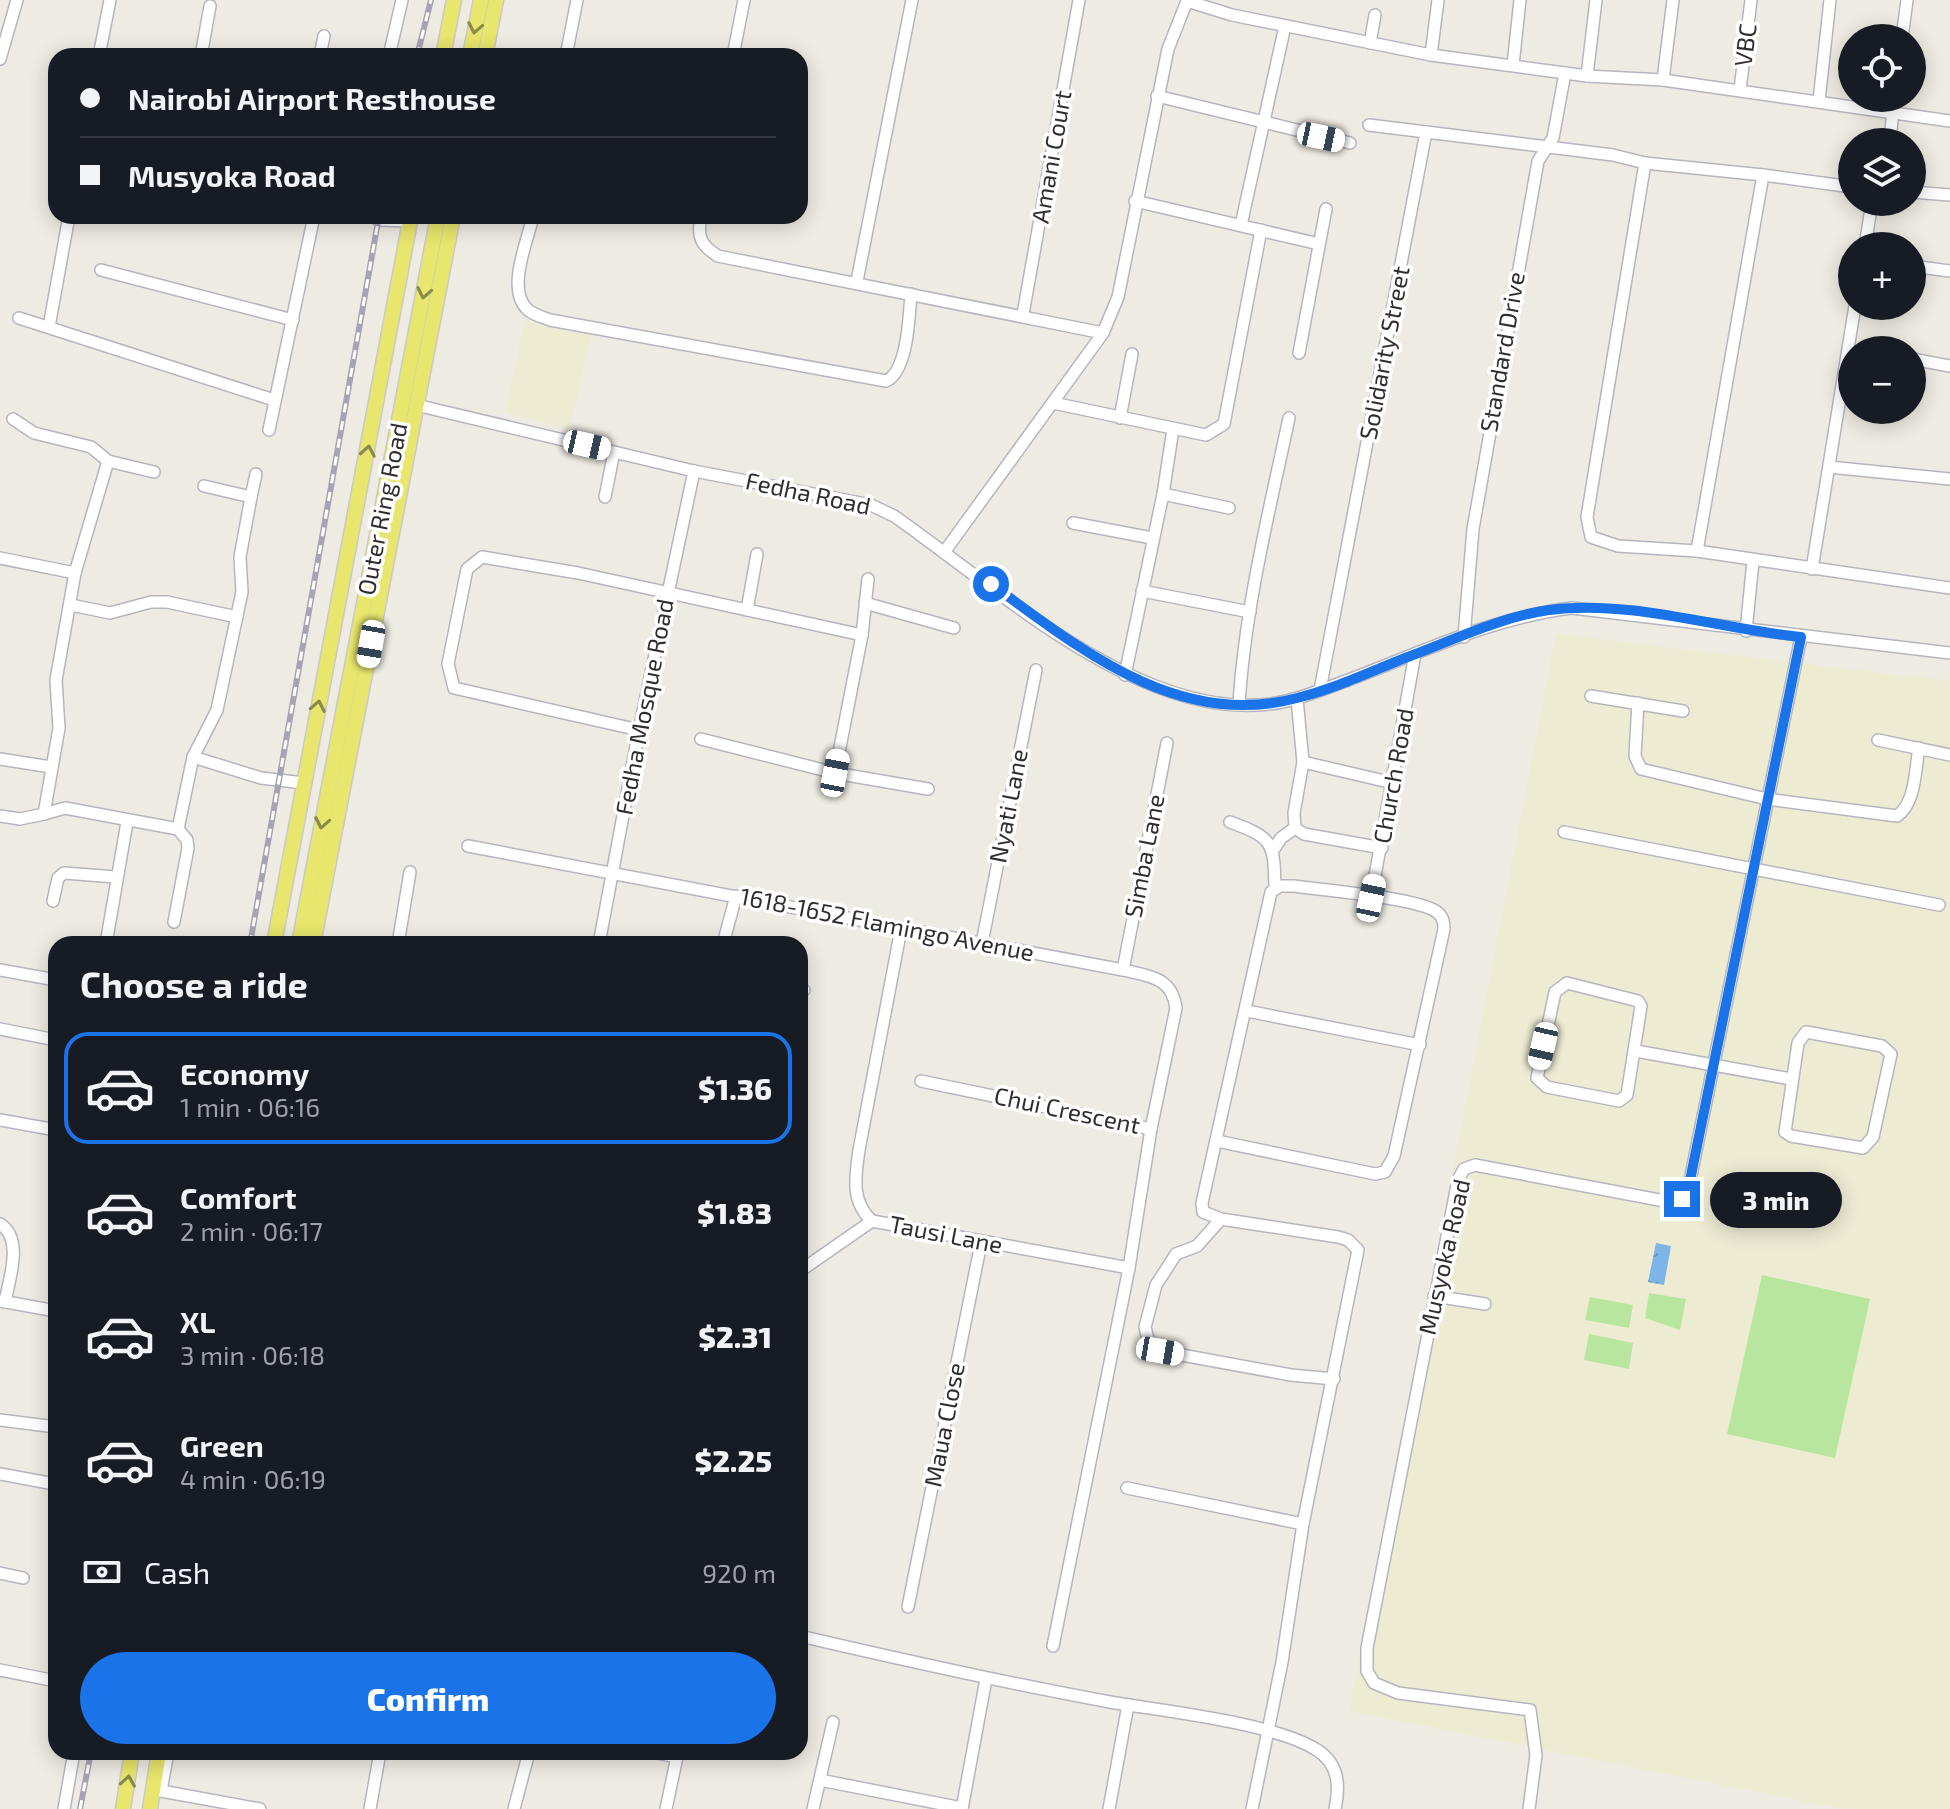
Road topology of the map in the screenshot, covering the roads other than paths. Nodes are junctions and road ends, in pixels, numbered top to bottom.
1 (17, 0) edge
2 (110, 0) edge
3 (402, 0) edge
4 (454, 0) edge
5 (481, 0) edge
6 (496, 0) edge
7 (577, 0) edge
8 (744, 0) edge
9 (912, 0) edge
10 (1079, 0) edge
11 (1438, 0) edge
12 (1520, 0) edge
13 (1596, 0) edge
14 (1673, 0) edge
15 (1751, 0) edge
16 (1830, 0) edge
17 (1907, 0) edge
18 (1188, 1) edge
19 (210, 6) dead end
20 (1375, 15) dead end
21 (1904, 24) edge
22 (1285, 26) junction
23 (324, 36) dead end
24 (1370, 43) junction
25 (101, 48) edge
26 (202, 48) edge
27 (322, 48) edge
28 (391, 48) edge
29 (445, 48) edge
30 (472, 48) edge
31 (487, 48) edge
32 (568, 48) edge
33 (735, 48) edge
34 (1431, 55) junction
35 (0, 59) edge
36 (1513, 65) junction
37 (1565, 73) junction
38 (1587, 76) junction
39 (1663, 80) junction
40 (1740, 90) junction
41 (1157, 96) junction
42 (1819, 101) junction
43 (1838, 102) edge
44 (1920, 112) edge
45 (1950, 121) edge
46 (1262, 124) junction
47 (1369, 125) dead end
48 (1426, 132) junction
49 (1350, 143) dead end
50 (1544, 148) junction
51 (1645, 163) junction
52 (1763, 175) junction
53 (1838, 185) edge
54 (1926, 193) edge
55 (1950, 195) edge
56 (1135, 201) junction
57 (1326, 209) dead end
58 (68, 224) edge
59 (312, 224) edge
60 (410, 224) edge
61 (437, 224) edge
62 (451, 224) edge
63 (531, 224) edge
64 (700, 224) edge
65 (1241, 225) junction
66 (1261, 230) junction
67 (1319, 244) junction
68 (1926, 268) edge
69 (101, 270) dead end
70 (1950, 271) edge
71 (857, 281) junction
72 (911, 294) junction
73 (1023, 314) junction
74 (19, 318) dead end
75 (293, 320) junction
76 (49, 327) junction
77 (1103, 333) junction
78 (1299, 353) dead end
79 (1132, 354) dead end
80 (1926, 362) edge
81 (1950, 366) edge
82 (274, 400) junction
83 (1053, 403) junction
84 (416, 405) junction
85 (1838, 417) edge
86 (1120, 418) junction
87 (1289, 418) dead end
88 (13, 419) dead end
89 (1173, 429) junction
90 (269, 430) dead end
91 (614, 452) junction
92 (108, 461) junction
93 (1829, 467) junction
94 (694, 471) junction
95 (154, 472) dead end
96 (256, 474) dead end
97 (1950, 479) edge
98 (204, 486) dead end
99 (1163, 494) junction
100 (251, 497) junction
101 (605, 497) dead end
102 (1229, 508) dead end
103 (1073, 523) dead end
104 (1152, 538) junction
105 (945, 551) junction
106 (1697, 551) junction
107 (757, 554) dead end
108 (0, 558) edge
109 (1753, 561) junction
110 (1812, 569) junction
111 (75, 573) junction
112 (868, 579) dead end
113 (1950, 588) edge
114 (1142, 591) junction
115 (667, 593) junction
116 (865, 603) junction
117 (71, 605) junction
118 (747, 610) junction
119 (1250, 612) junction
120 (237, 617) junction
121 (954, 628) dead end
122 (1746, 631) junction
123 (862, 635) junction
124 (1464, 637) junction
125 (1801, 637) junction
126 (1950, 653) edge
127 (1415, 654) junction
128 (1036, 670) dead end
129 (1125, 675) junction
130 (356, 687) junction
131 (1320, 690) junction
132 (1591, 696) dead end
133 (1297, 699) junction
134 (1638, 703) junction
135 (1239, 704) junction
136 (1683, 711) dead end
137 (639, 730) junction
138 (701, 739) dead end
139 (1878, 740) dead end
140 (1167, 743) dead end
141 (1919, 748) junction
142 (1950, 755) edge
143 (193, 757) junction
144 (0, 759) edge
145 (1303, 762) junction
146 (51, 767) junction
147 (835, 773) junction
148 (304, 783) junction
149 (1393, 783) junction
150 (928, 789) dead end
151 (1767, 799) junction
152 (44, 814) junction
153 (0, 816) edge
154 (127, 822) junction
155 (1230, 822) dead end
156 (1295, 828) junction
157 (178, 829) junction
158 (1564, 832) dead end
159 (468, 846) dead end
160 (1382, 848) junction
161 (1274, 849) junction
162 (1752, 871) junction
163 (410, 872) dead end
164 (614, 876) junction
165 (116, 877) junction
166 (1275, 889) junction
167 (736, 896) junction
168 (1371, 898) junction
169 (53, 901) dead end
170 (1939, 905) dead end
171 (174, 922) dead end
172 (901, 929) junction
173 (107, 936) edge
174 (275, 936) edge
175 (301, 936) edge
176 (314, 936) edge
177 (399, 936) edge
178 (601, 936) edge
179 (725, 936) edge
180 (982, 943) junction
181 (0, 970) edge
182 (1123, 970) junction
183 (1159, 978) joint
184 (48, 979) edge
185 (1247, 1011) junction
186 (0, 1029) edge
187 (48, 1038) edge
188 (1420, 1045) junction
189 (1636, 1051) junction
190 (1715, 1064) junction
191 (1791, 1079) junction
192 (921, 1081) dead end
193 (0, 1120) edge
194 (48, 1129) edge
195 (1151, 1129) junction
196 (1217, 1141) junction
197 (1221, 1219) junction
198 (872, 1221) junction
199 (0, 1224) edge
200 (981, 1243) junction
201 (808, 1265) edge
202 (1129, 1268) junction
203 (1434, 1296) junction
204 (2, 1301) edge
205 (1485, 1304) dead end
206 (48, 1310) edge
207 (1334, 1379) junction
208 (0, 1420) edge
209 (48, 1426) dead end
210 (0, 1474) edge
211 (48, 1483) edge
212 (1127, 1488) dead end
213 (1303, 1524) junction
214 (0, 1573) edge
215 (23, 1578) dead end
216 (908, 1607) dead end
217 (808, 1638) edge
218 (1053, 1646) dead end
219 (0, 1670) edge
220 (48, 1679) edge
221 (986, 1679) junction
222 (1128, 1705) junction
223 (833, 1722) dead end
224 (1268, 1731) junction
225 (73, 1760) edge
226 (131, 1760) edge
227 (158, 1760) edge
228 (167, 1760) edge
229 (379, 1760) edge
230 (527, 1760) edge
231 (676, 1760) edge
232 (820, 1780) junction
233 (962, 1808) edge
234 (64, 1809) edge
235 (123, 1809) edge
236 (150, 1809) edge
237 (260, 1809) edge
238 (370, 1809) edge
239 (514, 1809) edge
240 (666, 1809) edge
241 (813, 1809) edge
242 (1109, 1809) edge
243 (1252, 1809) edge
244 (1335, 1809) edge
245 (1529, 1809) edge

1 - 35 street
2 - 25 street
3 - 28 street
4 - 29 main road
5 -> 30 main road
6 - 31 main road
7 - 32 street
8 - 33 street
9 - 71 street
10 - 73 street, Amani Court
11 - 34 street
12 - 36 street
13 - 38 street
14 - 39 street
15 - 40 street, VBC
16 - 42 street
17 - 21 street
18 - 22 street
18 - 41 street
19 - 26 street
20 - 24 street
22 - 24 street
22 - 46 street
23 - 27 street
24 - 34 street
34 - 36 street
36 - 37 street
37 - 38 street
37 - 50 street, Standard Drive
38 - 39 street
39 - 40 street
40 - 42 street
41 - 46 street
41 - 56 street
42 - 43 street
44 - 45 street
46 - 49 street
46 - 65 street
47 - 48 street
48 - 50 street
48 - 131 street, Solidarity Street
50 - 51 street
50 - 124 street, Standard Drive
51 - 52 street
51 - 106 street
52 - 53 street
52 - 106 street
54 - 55 street
56 - 65 street
56 - 77 street
57 - 67 street
58 - 76 street
59 - 75 street
148 -> 60 main road, Outer Ring Road
61 -> 130 main road, Outer Ring Road
62 - 84 main road
63 - 72 street
64 - 71 street
65 - 66 street
66 - 67 street
66 - 89 street
67 - 78 street
68 - 70 street
69 - 75 street
71 - 72 street
72 - 73 street
73 - 77 street
74 - 76 street
75 - 82 street
76 - 82 street
77 - 83 street
79 - 86 street
80 - 81 street
82 - 90 street
83 - 86 street
83 - 105 street
84 - 91 street, Fedha Road
84 - 130 main road
85 - 93 street
86 - 89 street
87 - 119 street
88 - 92 street
89 - 99 street
91 - 94 street, Fedha Road
91 - 101 street
92 - 95 street
92 - 111 street
93 - 97 street
93 - 110 street
94 - 105 street, Fedha Road
94 - 115 street, Fedha Mosque Road
96 - 100 street
98 - 100 street
99 - 102 street
99 - 104 street
100 - 120 street
103 - 104 street
104 - 114 street
105 - 129 street, Fedha Road
106 - 109 street
107 - 118 street
108 - 111 street
109 - 110 street
109 - 122 street
110 - 113 street
111 - 117 street
112 - 116 street
114 - 119 street
114 - 129 street
115 - 118 street
115 - 137 street, Fedha Mosque Road
115 - 137 street
116 - 121 street
116 - 123 street
117 - 120 street
117 - 146 street
118 - 123 street
119 - 135 street
120 - 143 street
122 - 124 street, Fedha Road
122 - 125 street, Fedha Road
123 - 147 street
124 - 127 street, Fedha Road
125 - 126 street, Fedha Road
125 - 151 street, Musyoka Road
127 - 131 street, Fedha Road
127 - 149 street, Church Road
128 - 180 street, Nyati Lane
129 - 135 street, Fedha Road
130 -> 175 main road, Outer Ring Road
130 - 176 main road
131 - 133 street, Fedha Road
132 - 134 street
133 - 135 street, Fedha Road
133 - 145 street
134 - 136 street
134 - 151 street
137 - 164 street, Fedha Mosque Road
138 - 147 street
139 - 141 street
140 - 182 street, Simba Lane
141 - 142 street
141 - 151 street
143 - 148 street
143 - 157 street
144 - 146 street
145 - 149 street
145 - 156 street
146 - 152 street
147 - 150 street
148 - 174 main road, Outer Ring Road
149 - 160 street, Church Road
151 - 162 street, Musyoka Road
152 - 153 street
152 - 154 street
154 - 157 street
154 - 165 street
155 - 161 street
156 - 160 street
156 - 161 street
157 - 171 street
158 - 162 street
159 - 164 street, 1618-1652 Flamingo Avenue
160 - 168 street, Church Road
161 - 166 street
162 - 170 street
162 - 190 street, Musyoka Road
163 - 177 street
164 - 167 street, 1618-1652 Flamingo Avenue
164 - 178 street, Fedha Mosque Road
165 - 169 street
165 - 173 street
166 - 168 street
166 - 185 street
167 - 172 street, 1618-1652 Flamingo Avenue
167 - 179 street
168 - 188 street
172 - 180 street, 1618-1652 Flamingo Avenue
172 - 198 street, Tausi Lane
180 - 182 street, 1618-1652 Flamingo Avenue
181 - 184 street
182 - 183 street, 1618-1652 Flamingo Avenue
183 - 195 street, Chui Crescent
185 - 188 street
185 - 196 street
186 - 187 street
188 - 196 street
189 - 189 street
189 - 190 street
190 - 191 street
190 - 203 street, Musyoka Road
191 - 191 street
192 - 195 street, Chui Crescent
193 - 194 street
195 - 202 street
196 - 197 street
197 - 207 street
197 - 207 street
198 - 200 street, Tausi Lane
198 - 201 street
199 - 204 street
200 - 202 street, Tausi Lane
200 - 216 street, Maua Close
202 - 218 street
203 - 205 street
203 - 245 street, Musyoka Road
204 - 206 street
207 - 213 street
208 - 209 street
210 - 211 street
212 - 213 street
213 - 224 street
214 - 215 street
217 - 221 street
219 - 220 street
221 - 222 street
221 - 233 street
222 - 224 street
222 - 242 street
223 - 232 street
224 - 243 street
224 - 244 street
225 - 234 street
235 -> 226 main road
227 - 236 main road
228 - 237 street
229 - 238 street
230 - 239 street
231 - 240 street
232 - 233 street
232 - 241 street

